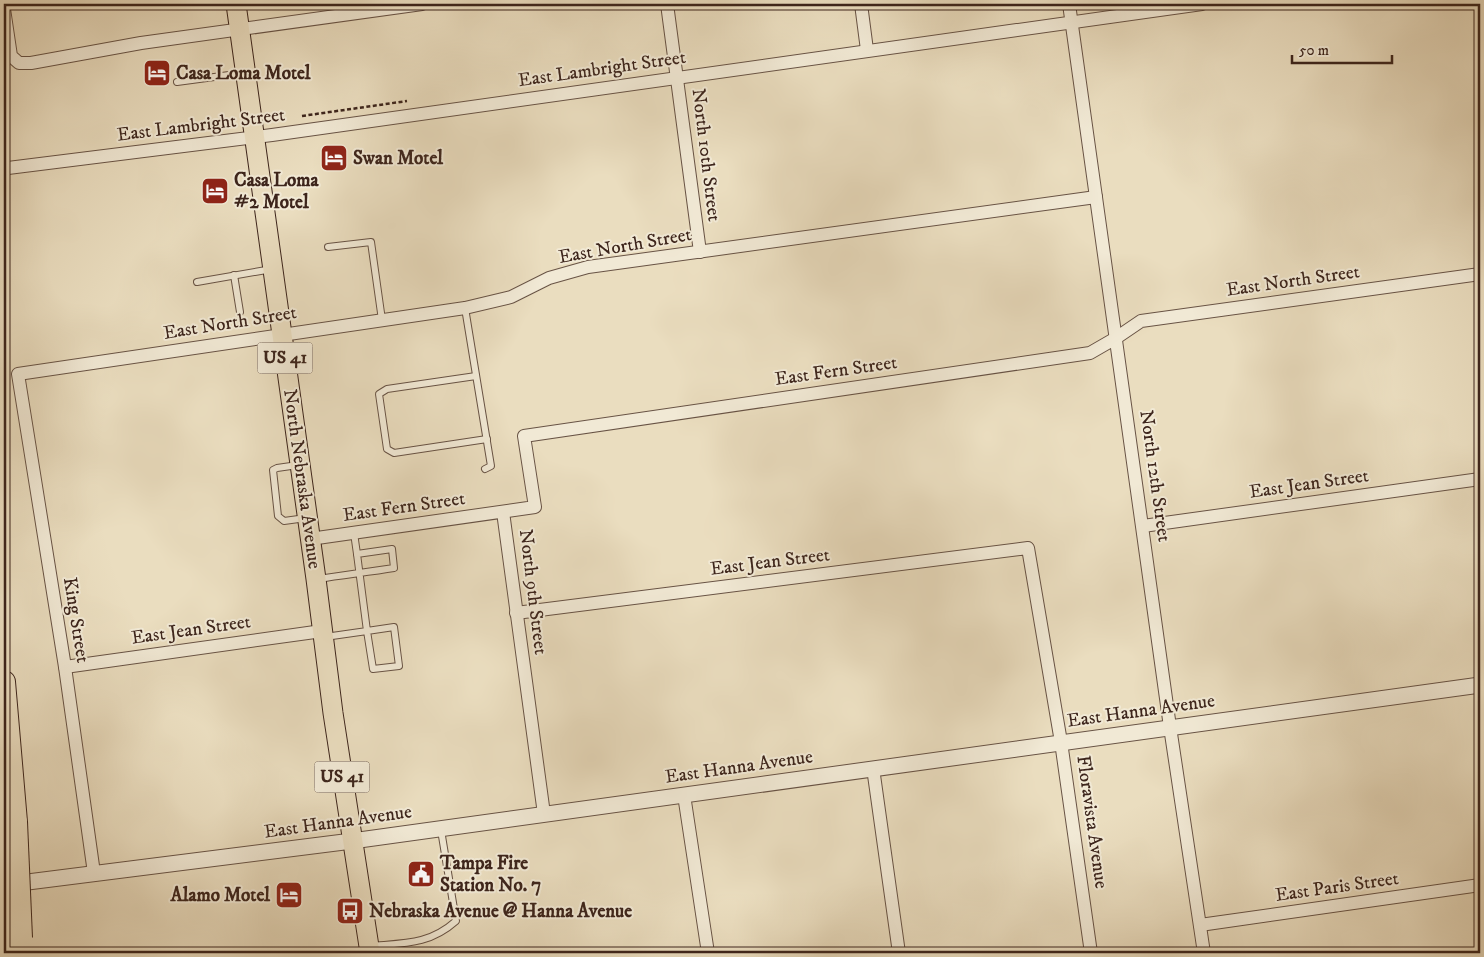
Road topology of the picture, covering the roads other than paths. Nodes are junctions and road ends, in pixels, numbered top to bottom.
1 (236, 4) edge
2 (422, 4) edge
3 (668, 4) edge
4 (861, 4) edge
5 (1070, 4) edge
6 (1202, 4) edge
7 (4, 8) edge
8 (1072, 22) junction
9 (239, 29) junction
10 (867, 50) junction
11 (245, 73) junction
12 (678, 78) junction
13 (176, 82) dead end
14 (254, 137) junction
15 (8, 168) dead end
16 (1096, 197) junction
17 (328, 247) dead end
18 (700, 252) junction
19 (273, 269) junction
20 (1480, 274) edge
21 (234, 275) junction
22 (197, 282) dead end
23 (465, 308) junction
24 (240, 312) dead end
25 (382, 320) junction
26 (282, 334) junction
27 (1116, 338) junction
28 (18, 374) joint
29 (476, 376) junction
30 (558, 431) joint
31 (487, 439) junction
32 (300, 464) junction
33 (485, 469) dead end
34 (1480, 479) edge
35 (503, 512) junction
36 (307, 518) junction
37 (1143, 526) junction
38 (354, 533) junction
39 (310, 539) junction
40 (1028, 548) joint
41 (357, 554) junction
42 (359, 573) junction
43 (316, 579) junction
44 (516, 614) junction
45 (367, 631) junction
46 (323, 634) junction
47 (65, 667) junction
48 (4, 682) edge
49 (1480, 685) edge
50 (1170, 727) junction
51 (1061, 742) junction
52 (873, 768) junction
53 (684, 795) junction
54 (544, 814) junction
55 (441, 828) junction
56 (352, 840) junction
57 (94, 873) junction
58 (4, 885) edge
59 (1480, 885) edge
60 (1200, 925) junction
61 (21, 946) edge
62 (369, 950) edge
63 (708, 953) edge
64 (899, 953) edge
65 (1092, 953) edge
66 (1204, 953) edge

1 - 9 main road, North Nebraska Avenue / US 41
2 - 9 street
3 - 12 street, North 10th Street
4 - 10 street
5 - 8 street, North 12th Street
6 - 8 street, East Lambright Street
7 - 9 street
8 - 10 street, East Lambright Street
8 - 16 street, North 12th Street
9 - 11 main road, North Nebraska Avenue / US 41
10 - 12 street, East Lambright Street
11 - 13 lane
11 - 14 main road, North Nebraska Avenue / US 41
12 - 14 street, East Lambright Street
12 - 18 street, North 10th Street
14 - 15 street, East Lambright Street
14 - 19 main road, North Nebraska Avenue / US 41
16 - 18 street, East North Street
16 - 27 street, North 12th Street
17 - 25 lane
18 - 23 street, East North Street
19 - 21 lane
19 - 26 main road, North Nebraska Avenue / US 41
20 - 27 street, East North Street
21 - 22 lane
21 - 24 lane
23 - 25 street, East North Street
23 - 29 lane
25 - 26 street, East North Street
26 - 28 street, East North Street
26 - 32 main road, North Nebraska Avenue / US 41
27 - 30 street, East Fern Street
27 - 37 street, North 12th Street
28 - 47 street, King Street
29 - 31 lane
29 - 31 lane
30 - 35 street, North 9th Street
31 - 33 lane
32 - 36 main road, North Nebraska Avenue / US 41
32 - 36 lane
34 - 37 street, East Jean Street
35 - 38 street, East Fern Street
35 - 44 street, North 9th Street
36 - 39 main road, North Nebraska Avenue / US 41
37 - 50 street, North 12th Street
38 - 39 street, East Fern Street
38 - 41 lane
39 - 43 main road, North Nebraska Avenue / US 41
40 - 44 street, East Jean Street
40 - 51 street, Floravista Avenue
41 - 42 lane
41 - 42 lane
42 - 43 lane
42 - 45 lane
43 - 46 main road, North Nebraska Avenue / US 41
44 - 54 street, North 9th Street
45 - 45 lane
45 - 46 lane
46 - 47 street, East Jean Street
46 - 56 main road, North Nebraska Avenue / US 41
47 - 57 street, King Street
48 - 61 highway, bridge
49 - 50 street, East Hanna Avenue
50 - 51 street, East Hanna Avenue
50 - 60 street, North 12th Street
51 - 52 street, East Hanna Avenue
51 - 65 street, Floravista Avenue
52 - 53 street, East Hanna Avenue
52 - 64 street
53 - 54 street, East Hanna Avenue
53 - 63 street
54 - 55 street, East Hanna Avenue
55 - 56 street, East Hanna Avenue
55 - 62 lane
56 - 57 street, East Hanna Avenue
56 - 62 main road, North Nebraska Avenue / US 41
57 - 58 street, East Hanna Avenue
59 - 60 street, East Paris Street
60 - 66 street, North 12th Street

